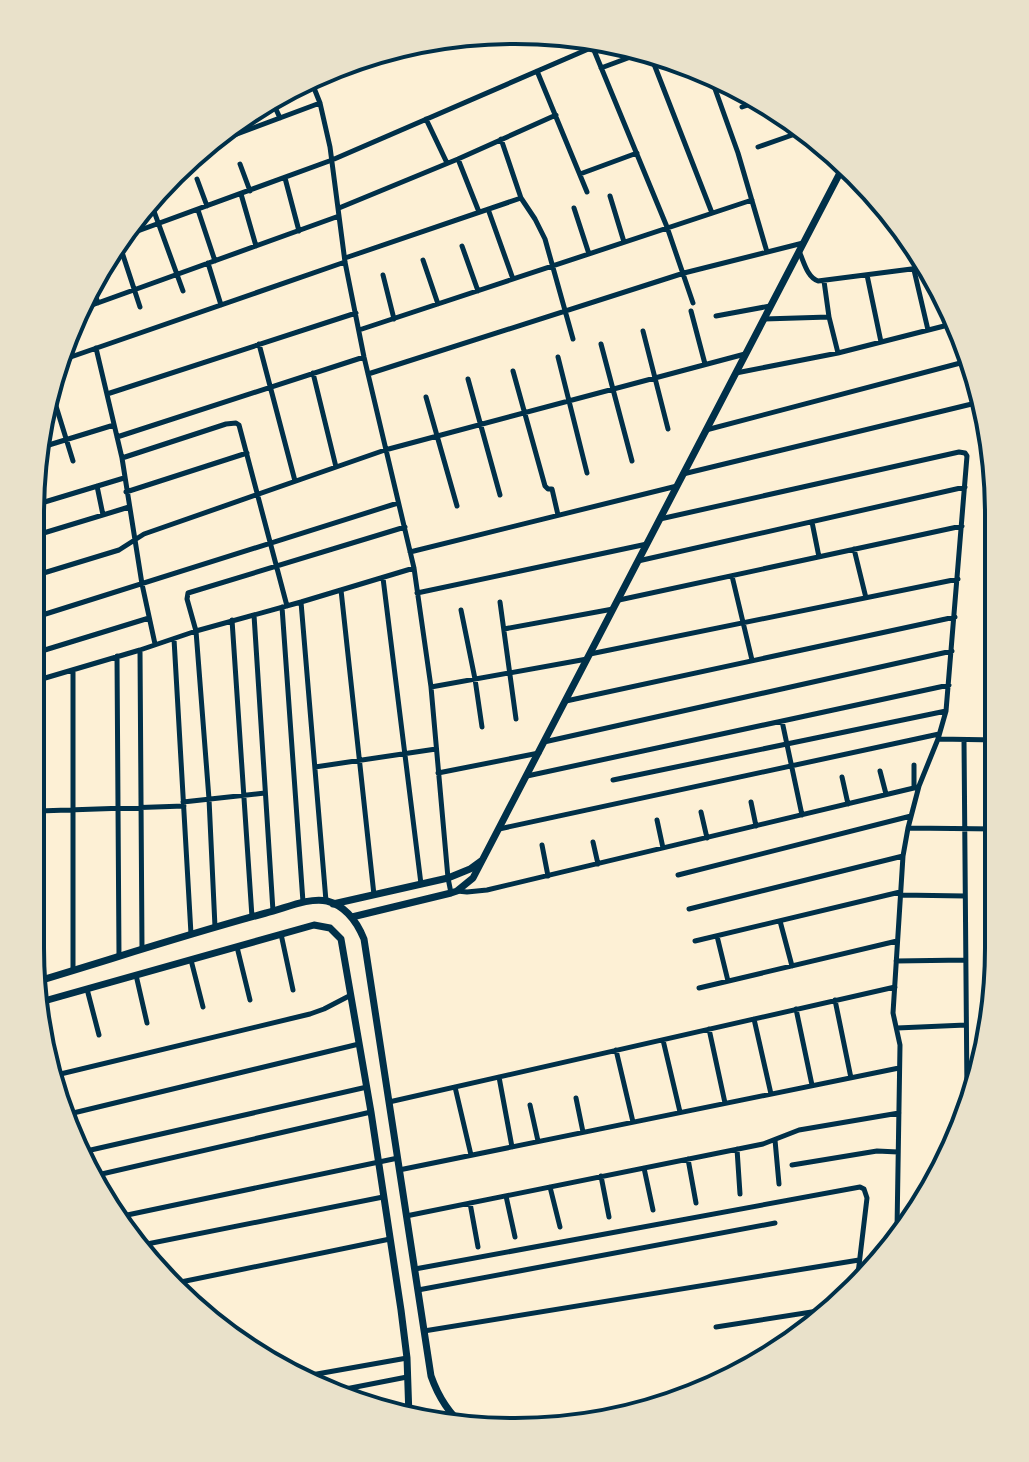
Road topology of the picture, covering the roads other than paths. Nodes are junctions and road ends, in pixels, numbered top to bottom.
1 (583, 49) edge
2 (594, 51) edge
3 (628, 58) edge
4 (655, 66) edge
5 (601, 68) junction
6 (537, 71) junction
7 (314, 89) edge
8 (715, 89) edge
9 (320, 103) junction
10 (747, 105) edge
11 (742, 107) dead end
12 (276, 109) edge
13 (556, 115) junction
14 (280, 118) junction
15 (426, 119) junction
16 (245, 129) edge
17 (793, 135) edge
18 (501, 139) junction
19 (758, 147) dead end
20 (637, 153) junction
21 (458, 159) junction
22 (332, 160) junction
23 (447, 163) junction
24 (240, 164) dead end
25 (580, 174) junction
26 (839, 175) edge
27 (285, 178) junction
28 (197, 179) dead end
29 (250, 191) junction
30 (587, 192) dead end
31 (241, 194) junction
32 (610, 196) dead end
33 (521, 198) junction
34 (752, 200) junction
35 (207, 206) junction
36 (339, 208) junction
37 (574, 208) dead end
38 (488, 209) junction
39 (198, 210) junction
40 (154, 212) edge
41 (479, 212) junction
42 (712, 213) junction
43 (339, 216) junction
44 (159, 224) junction
45 (667, 227) junction
46 (139, 231) edge
47 (299, 231) junction
48 (624, 242) junction
49 (804, 243) junction
50 (256, 246) junction
51 (462, 246) dead end
52 (799, 251) junction
53 (767, 252) junction
54 (123, 254) edge
55 (589, 254) junction
56 (345, 260) junction
57 (423, 260) dead end
58 (215, 261) junction
59 (208, 263) junction
60 (552, 266) junction
61 (914, 270) joint
62 (684, 273) junction
63 (176, 275) junction
64 (383, 275) dead end
65 (867, 275) junction
66 (513, 279) junction
67 (824, 281) junction
68 (135, 290) junction
69 (183, 291) dead end
70 (478, 291) junction
71 (97, 299) edge
72 (98, 303) junction
73 (693, 303) dead end
74 (94, 304) edge
75 (438, 304) junction
76 (221, 305) junction
77 (771, 306) junction
78 (140, 307) dead end
79 (565, 311) junction
80 (691, 311) dead end
81 (356, 313) junction
82 (716, 316) dead end
83 (829, 317) junction
84 (394, 319) junction
85 (764, 319) junction
86 (945, 326) edge
87 (359, 330) junction
88 (928, 330) junction
89 (643, 331) dead end
90 (573, 339) dead end
91 (881, 342) junction
92 (259, 344) junction
93 (601, 344) dead end
94 (96, 348) junction
95 (838, 353) junction
96 (746, 354) junction
97 (72, 356) edge
98 (364, 357) junction
99 (558, 357) dead end
100 (960, 363) edge
101 (705, 364) junction
102 (513, 371) dead end
103 (313, 373) junction
104 (736, 373) junction
105 (368, 374) junction
106 (655, 378) junction
107 (468, 379) dead end
108 (271, 387) junction
109 (613, 390) junction
110 (107, 394) junction
111 (426, 397) dead end
112 (569, 402) junction
113 (972, 404) edge
114 (56, 408) edge
115 (525, 414) junction
116 (114, 425) junction
117 (481, 425) junction
118 (668, 429) dead end
119 (706, 430) junction
120 (117, 437) junction
121 (438, 437) junction
122 (66, 440) junction
123 (49, 445) edge
124 (385, 450) junction
125 (247, 453) junction
126 (122, 458) junction
127 (73, 461) dead end
128 (632, 461) dead end
129 (336, 467) junction
130 (587, 473) dead end
131 (683, 474) junction
132 (124, 478) junction
133 (295, 481) junction
134 (97, 486) junction
135 (677, 486) junction
136 (965, 487) junction
137 (126, 492) junction
138 (258, 494) junction
139 (500, 495) dead end
140 (44, 502) edge
141 (398, 503) junction
142 (457, 506) dead end
143 (129, 507) junction
144 (103, 515) junction
145 (558, 515) junction
146 (660, 519) junction
147 (812, 522) junction
148 (962, 526) junction
149 (405, 527) junction
150 (44, 533) edge
151 (135, 539) junction
152 (271, 542) junction
153 (647, 544) junction
154 (854, 549) junction
155 (410, 552) junction
156 (819, 557) junction
157 (638, 561) junction
158 (277, 567) junction
159 (414, 568) junction
160 (44, 573) edge
161 (732, 575) junction
162 (383, 578) junction
163 (958, 579) junction
164 (142, 584) junction
165 (341, 590) junction
166 (417, 593) junction
167 (866, 598) junction
168 (301, 602) junction
169 (500, 602) dead end
170 (616, 604) junction
171 (285, 606) junction
172 (461, 610) dead end
173 (44, 615) edge
174 (254, 615) junction
175 (955, 617) junction
176 (149, 618) junction
177 (232, 620) junction
178 (743, 623) junction
179 (504, 629) junction
180 (196, 631) junction
181 (174, 639) junction
182 (155, 644) junction
183 (44, 650) edge
184 (140, 650) junction
185 (952, 651) junction
186 (117, 656) junction
187 (589, 656) junction
188 (752, 660) junction
189 (73, 670) junction
190 (511, 673) junction
191 (44, 678) edge
192 (475, 679) junction
193 (949, 685) junction
194 (431, 687) junction
195 (566, 701) junction
196 (946, 711) junction
197 (516, 719) dead end
198 (782, 721) junction
199 (482, 727) dead end
200 (939, 736) junction
201 (964, 740) junction
202 (985, 740) edge
203 (544, 742) junction
204 (787, 744) junction
205 (436, 749) junction
206 (539, 753) junction
207 (405, 754) junction
208 (359, 760) junction
209 (792, 765) junction
210 (914, 765) dead end
211 (315, 767) junction
212 (880, 771) dead end
213 (438, 773) junction
214 (527, 776) junction
215 (842, 777) dead end
216 (613, 780) dead end
217 (917, 787) junction
218 (265, 793) junction
219 (244, 794) junction
220 (886, 794) junction
221 (209, 799) junction
222 (751, 802) dead end
223 (184, 804) junction
224 (848, 804) junction
225 (141, 808) junction
226 (74, 810) junction
227 (118, 810) junction
228 (44, 811) edge
229 (701, 812) dead end
230 (802, 815) junction
231 (911, 816) junction
232 (657, 820) dead end
233 (756, 826) junction
234 (908, 828) junction
235 (499, 829) junction
236 (965, 829) junction
237 (985, 829) edge
238 (707, 838) junction
239 (593, 842) dead end
240 (542, 845) dead end
241 (663, 848) junction
242 (903, 856) junction
243 (483, 859) junction
244 (598, 864) junction
245 (678, 875) dead end
246 (548, 876) junction
247 (448, 878) junction
248 (421, 884) junction
249 (454, 892) junction
250 (900, 894) junction
251 (374, 895) junction
252 (965, 896) junction
253 (330, 902) junction
254 (303, 903) junction
255 (689, 909) dead end
256 (273, 912) junction
257 (252, 917) junction
258 (352, 917) junction
259 (780, 921) junction
260 (215, 927) junction
261 (191, 934) junction
262 (281, 934) junction
263 (717, 936) junction
264 (695, 941) dead end
265 (897, 941) junction
266 (237, 947) junction
267 (142, 950) junction
268 (119, 957) junction
269 (191, 959) junction
270 (966, 960) junction
271 (896, 961) junction
272 (91, 965) junction
273 (792, 966) junction
274 (73, 970) junction
275 (136, 975) junction
276 (45, 979) edge
277 (728, 981) junction
278 (96, 985) junction
279 (895, 987) junction
280 (86, 988) junction
281 (699, 988) dead end
282 (293, 990) dead end
283 (351, 994) junction
284 (47, 1000) edge
285 (250, 1000) dead end
286 (835, 1000) junction
287 (203, 1007) dead end
288 (796, 1009) junction
289 (754, 1019) junction
290 (147, 1023) dead end
291 (966, 1025) junction
292 (897, 1028) junction
293 (709, 1029) junction
294 (99, 1035) dead end
295 (663, 1040) junction
296 (360, 1044) junction
297 (616, 1050) junction
298 (899, 1068) junction
299 (61, 1074) edge
300 (499, 1077) junction
301 (967, 1077) edge
302 (851, 1078) junction
303 (812, 1085) junction
304 (367, 1087) junction
305 (455, 1087) junction
306 (771, 1094) junction
307 (576, 1098) dead end
308 (389, 1102) junction
309 (725, 1103) junction
310 (530, 1105) dead end
311 (371, 1112) junction
312 (680, 1112) junction
313 (74, 1113) edge
314 (899, 1113) junction
315 (633, 1122) junction
316 (583, 1132) junction
317 (775, 1140) junction
318 (538, 1141) junction
319 (512, 1147) junction
320 (737, 1149) junction
321 (90, 1150) edge
322 (898, 1152) junction
323 (471, 1155) junction
324 (398, 1158) junction
325 (688, 1159) junction
326 (378, 1163) junction
327 (792, 1165) dead end
328 (644, 1168) junction
329 (399, 1170) junction
330 (102, 1174) edge
331 (601, 1176) junction
332 (779, 1184) dead end
333 (550, 1187) junction
334 (740, 1194) dead end
335 (506, 1196) junction
336 (383, 1197) junction
337 (470, 1203) junction
338 (696, 1203) dead end
339 (653, 1210) dead end
340 (127, 1215) edge
341 (406, 1216) junction
342 (609, 1217) dead end
343 (897, 1221) edge
344 (775, 1223) dead end
345 (560, 1227) dead end
346 (515, 1237) dead end
347 (390, 1239) junction
348 (149, 1244) edge
349 (478, 1247) dead end
350 (859, 1260) junction
351 (858, 1268) edge
352 (415, 1269) junction
353 (183, 1281) edge
354 (418, 1290) junction
355 (812, 1312) edge
356 (716, 1327) dead end
357 (424, 1331) junction
358 (407, 1358) junction
359 (317, 1374) edge
360 (407, 1377) junction
361 (350, 1388) edge
362 (408, 1406) edge
363 (453, 1414) edge

1 - 6 street
2 - 5 street
3 - 5 street
4 - 42 street
5 - 20 street
6 - 13 street
6 - 15 street
7 - 9 street
8 - 34 street
9 - 14 street
9 - 22 street
10 - 11 street
12 - 14 street
13 - 18 street
13 - 25 street
14 - 16 street
15 - 22 street
15 - 23 street
17 - 19 street
18 - 21 street
18 - 33 street
20 - 25 street
20 - 45 street
21 - 23 street
21 - 41 street
22 - 27 street
22 - 36 street
23 - 36 street
24 - 29 street
25 - 30 street
26 - 49 main road
27 - 29 street
27 - 47 street
28 - 35 street
29 - 31 street
31 - 35 street
31 - 50 street
32 - 48 street
33 - 38 street
33 - 60 street
34 - 42 street
34 - 53 street
35 - 39 street
36 - 43 street
37 - 55 street
38 - 41 street
38 - 66 street
39 - 44 street
39 - 58 street
40 - 44 street
41 - 56 street
42 - 45 street
43 - 47 street
43 - 56 street
44 - 46 street
44 - 63 street
45 - 48 street
45 - 62 street
47 - 50 street
48 - 55 street
49 - 52 main road
49 - 53 street
50 - 58 street
51 - 70 street
52 - 67 street
52 - 77 main road
53 - 62 street
54 - 68 street
55 - 60 street
56 - 76 street
56 - 81 street
57 - 75 street
58 - 59 street
59 - 63 street
59 - 76 street
60 - 66 street
60 - 79 street
61 - 65 street
61 - 88 street
62 - 73 street
62 - 79 street
63 - 68 street
63 - 69 street
64 - 84 street
65 - 67 street
65 - 91 street
66 - 70 street
67 - 83 street
68 - 72 street
68 - 78 street
70 - 75 street
71 - 72 street
72 - 74 street
75 - 84 street
76 - 94 street
77 - 82 street
77 - 85 main road
79 - 90 street
79 - 105 street
80 - 101 street
81 - 87 street
81 - 92 street
83 - 85 street
83 - 95 street
84 - 87 street
85 - 96 main road
86 - 88 street
87 - 98 street
88 - 91 street
89 - 106 street
91 - 95 street
92 - 108 street
92 - 110 street
93 - 109 street
94 - 97 street
94 - 110 street
95 - 104 street
96 - 101 street
96 - 104 main road
98 - 103 street
98 - 105 street
99 - 112 street
100 - 119 street
101 - 106 street
102 - 115 street
103 - 108 street
103 - 129 street
104 - 119 main road
105 - 124 street
106 - 109 street
106 - 118 street
107 - 117 street
108 - 120 street
108 - 133 street
109 - 112 street
109 - 128 street
110 - 116 street
111 - 121 street
112 - 115 street
112 - 130 street
113 - 131 street
114 - 122 street
115 - 117 street
115 - 145 street
116 - 120 street
116 - 122 street
117 - 121 street
117 - 139 street
119 - 131 main road
120 - 126 street
121 - 124 street
121 - 142 street
122 - 123 street
122 - 127 street
124 - 129 street
124 - 141 street
125 - 126 street
125 - 137 street
125 - 138 street
126 - 132 street
129 - 133 street
131 - 135 main road
132 - 134 street
132 - 137 street
133 - 138 street
134 - 140 street
134 - 144 street
135 - 145 street
135 - 146 main road
136 - 146 street
136 - 147 street
136 - 148 street
137 - 143 street
138 - 151 street
138 - 152 street
141 - 149 street
141 - 152 street
143 - 144 street
143 - 151 street
144 - 150 street
145 - 155 street
146 - 153 main road
147 - 156 street
147 - 157 street
148 - 154 street
148 - 163 street
149 - 155 street
149 - 158 street
151 - 160 street
151 - 164 street
152 - 158 street
152 - 164 street
153 - 157 main road
153 - 166 street
154 - 156 street
154 - 167 street
155 - 159 street
156 - 161 street
157 - 170 main road
158 - 171 street
158 - 180 street
159 - 162 street
159 - 166 street
161 - 170 street
161 - 178 street
162 - 165 street
162 - 207 street
163 - 167 street
163 - 175 street
164 - 173 street
164 - 176 street
165 - 168 street
165 - 208 street
166 - 194 street
167 - 178 street
168 - 171 street
168 - 211 street
169 - 179 street
170 - 179 street
170 - 187 main road
171 - 174 street
171 - 254 street
172 - 192 street
174 - 177 street
174 - 218 street
175 - 185 street
175 - 188 street
176 - 182 street
176 - 183 street
177 - 180 street
177 - 219 street
178 - 187 street
178 - 188 street
179 - 190 street
180 - 181 street
180 - 221 street
181 - 182 street
181 - 223 street
182 - 184 street
184 - 186 street
184 - 225 street
185 - 193 street
185 - 203 street
186 - 189 street
186 - 227 street
187 - 190 street
187 - 195 main road
188 - 195 street
189 - 191 street
189 - 226 street
190 - 192 street
190 - 197 street
192 - 194 street
192 - 199 street
193 - 196 street
193 - 198 street
194 - 205 street
195 - 203 main road
196 - 200 street
196 - 204 street
198 - 204 street
198 - 214 street
200 - 201 street
200 - 209 street
200 - 217 street
201 - 202 street
201 - 236 street
203 - 206 main road
204 - 209 street
204 - 216 street
205 - 207 street
205 - 213 street
206 - 213 street
206 - 214 main road
207 - 208 street
207 - 248 street
208 - 211 street
208 - 251 street
209 - 230 street
209 - 235 street
210 - 217 street
211 - 253 street
212 - 220 street
213 - 247 street
214 - 235 main road
215 - 224 street
217 - 220 street
217 - 231 street
218 - 219 street
218 - 256 street
219 - 221 street
219 - 257 street
220 - 224 street
221 - 223 street
221 - 260 street
222 - 233 street
223 - 225 street
223 - 261 street
224 - 230 street
225 - 227 street
225 - 267 street
226 - 227 street
226 - 228 street
226 - 274 street
227 - 268 street
229 - 238 street
230 - 233 street
231 - 234 street
231 - 245 street
232 - 241 street
233 - 238 street
234 - 236 street
234 - 242 street
235 - 243 main road
236 - 237 street
236 - 252 street
238 - 241 street
239 - 244 street
240 - 246 street
241 - 244 street
242 - 250 street
242 - 255 street
243 - 247 main road
243 - 249 main road
244 - 246 street
246 - 249 street
247 - 248 main road
247 - 249 street
248 - 251 main road
249 - 258 main road
250 - 252 street
250 - 259 street
250 - 265 street
251 - 253 main road
252 - 270 street
253 - 254 main road
253 - 258 main road
254 - 256 main road
256 - 257 main road
257 - 260 main road
258 - 308 main road
259 - 263 street
259 - 273 street
260 - 261 main road
261 - 267 main road
262 - 266 main road
262 - 282 street
262 - 283 main road
263 - 264 street
263 - 277 street
265 - 271 street
265 - 273 street
266 - 269 main road
266 - 285 street
267 - 268 main road
268 - 272 main road
269 - 275 main road
269 - 287 street
270 - 271 street
270 - 291 street
271 - 279 street
272 - 274 main road
272 - 278 main road
273 - 277 street
274 - 276 main road
275 - 278 main road
275 - 290 street
277 - 281 street
278 - 280 main road
279 - 286 street
279 - 292 street
280 - 284 main road
280 - 294 street
283 - 296 main road
283 - 299 street
286 - 288 street
286 - 302 street
288 - 289 street
288 - 303 street
289 - 293 street
289 - 306 street
291 - 292 street
291 - 301 street
292 - 298 street
293 - 295 street
293 - 309 street
295 - 297 street
295 - 312 street
296 - 304 main road
296 - 313 street
297 - 300 street
297 - 315 street
298 - 302 street
298 - 314 street
300 - 305 street
300 - 319 street
302 - 303 street
303 - 306 street
304 - 311 main road
304 - 321 street
305 - 308 street
305 - 323 street
306 - 309 street
307 - 316 street
308 - 324 main road
309 - 312 street
310 - 318 street
311 - 326 main road
311 - 330 street
312 - 315 street
314 - 317 street
314 - 322 street
315 - 316 street
316 - 318 street
317 - 320 street
317 - 332 street
318 - 319 street
319 - 323 street
320 - 325 street
320 - 334 street
322 - 327 street
322 - 343 street
323 - 329 street
324 - 326 street
324 - 329 main road
325 - 328 street
325 - 338 street
326 - 336 main road
326 - 340 street
328 - 331 street
328 - 339 street
329 - 341 main road
331 - 333 street
331 - 342 street
333 - 335 street
333 - 345 street
335 - 337 street
335 - 346 street
336 - 347 main road
336 - 348 street
337 - 341 street
337 - 349 street
341 - 352 main road
344 - 354 street
347 - 353 street
347 - 358 main road
350 - 351 street
350 - 352 street
350 - 357 street
352 - 354 main road
354 - 357 main road
355 - 356 street
357 - 363 main road
358 - 359 street
358 - 360 main road
360 - 361 street
360 - 362 main road

